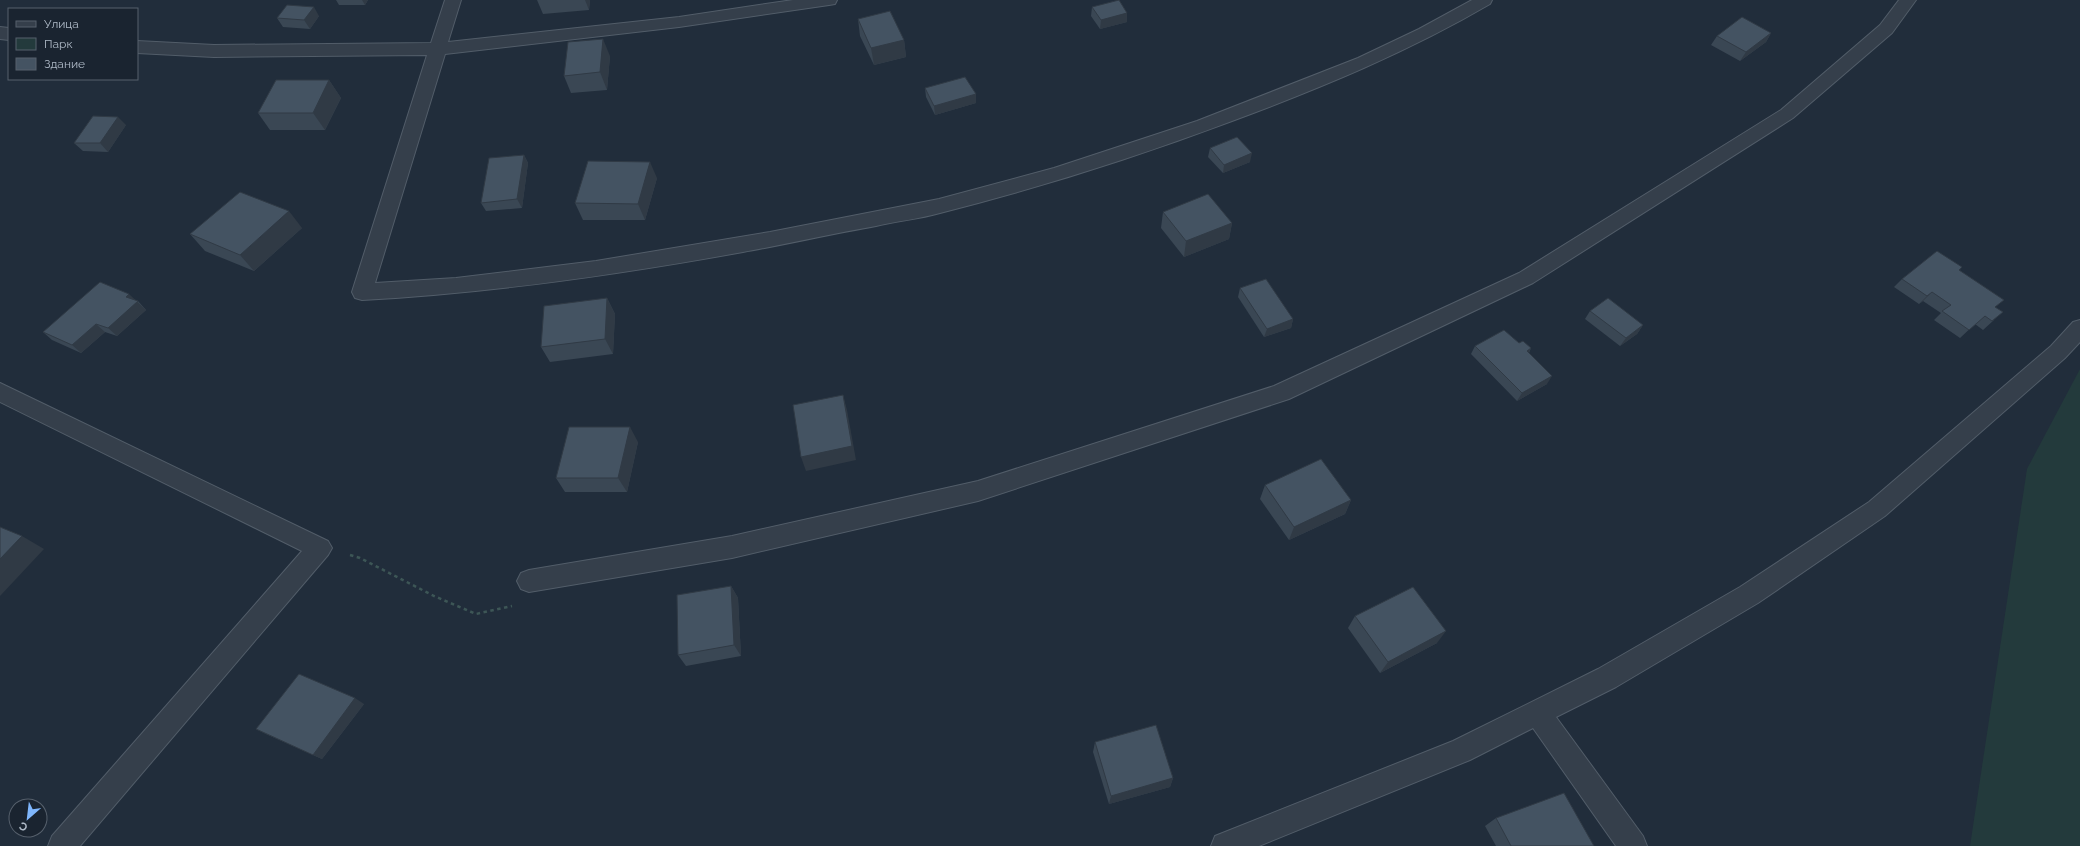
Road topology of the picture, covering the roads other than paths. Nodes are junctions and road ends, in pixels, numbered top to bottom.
1 (453, 0) edge
2 (830, 0) edge
3 (1484, 0) edge
4 (1908, 0) edge
5 (138, 47) edge
6 (438, 49) junction
7 (2080, 328) edge
8 (0, 392) edge
9 (529, 581) road end
10 (1538, 713) junction
11 (62, 846) edge
12 (1225, 846) edge
13 (1633, 846) edge

1 - 6 street
2 - 6 street
3 - 6 street
4 - 9 street
5 - 6 street
7 - 10 street
8 - 11 street
10 - 12 street
10 - 13 street

